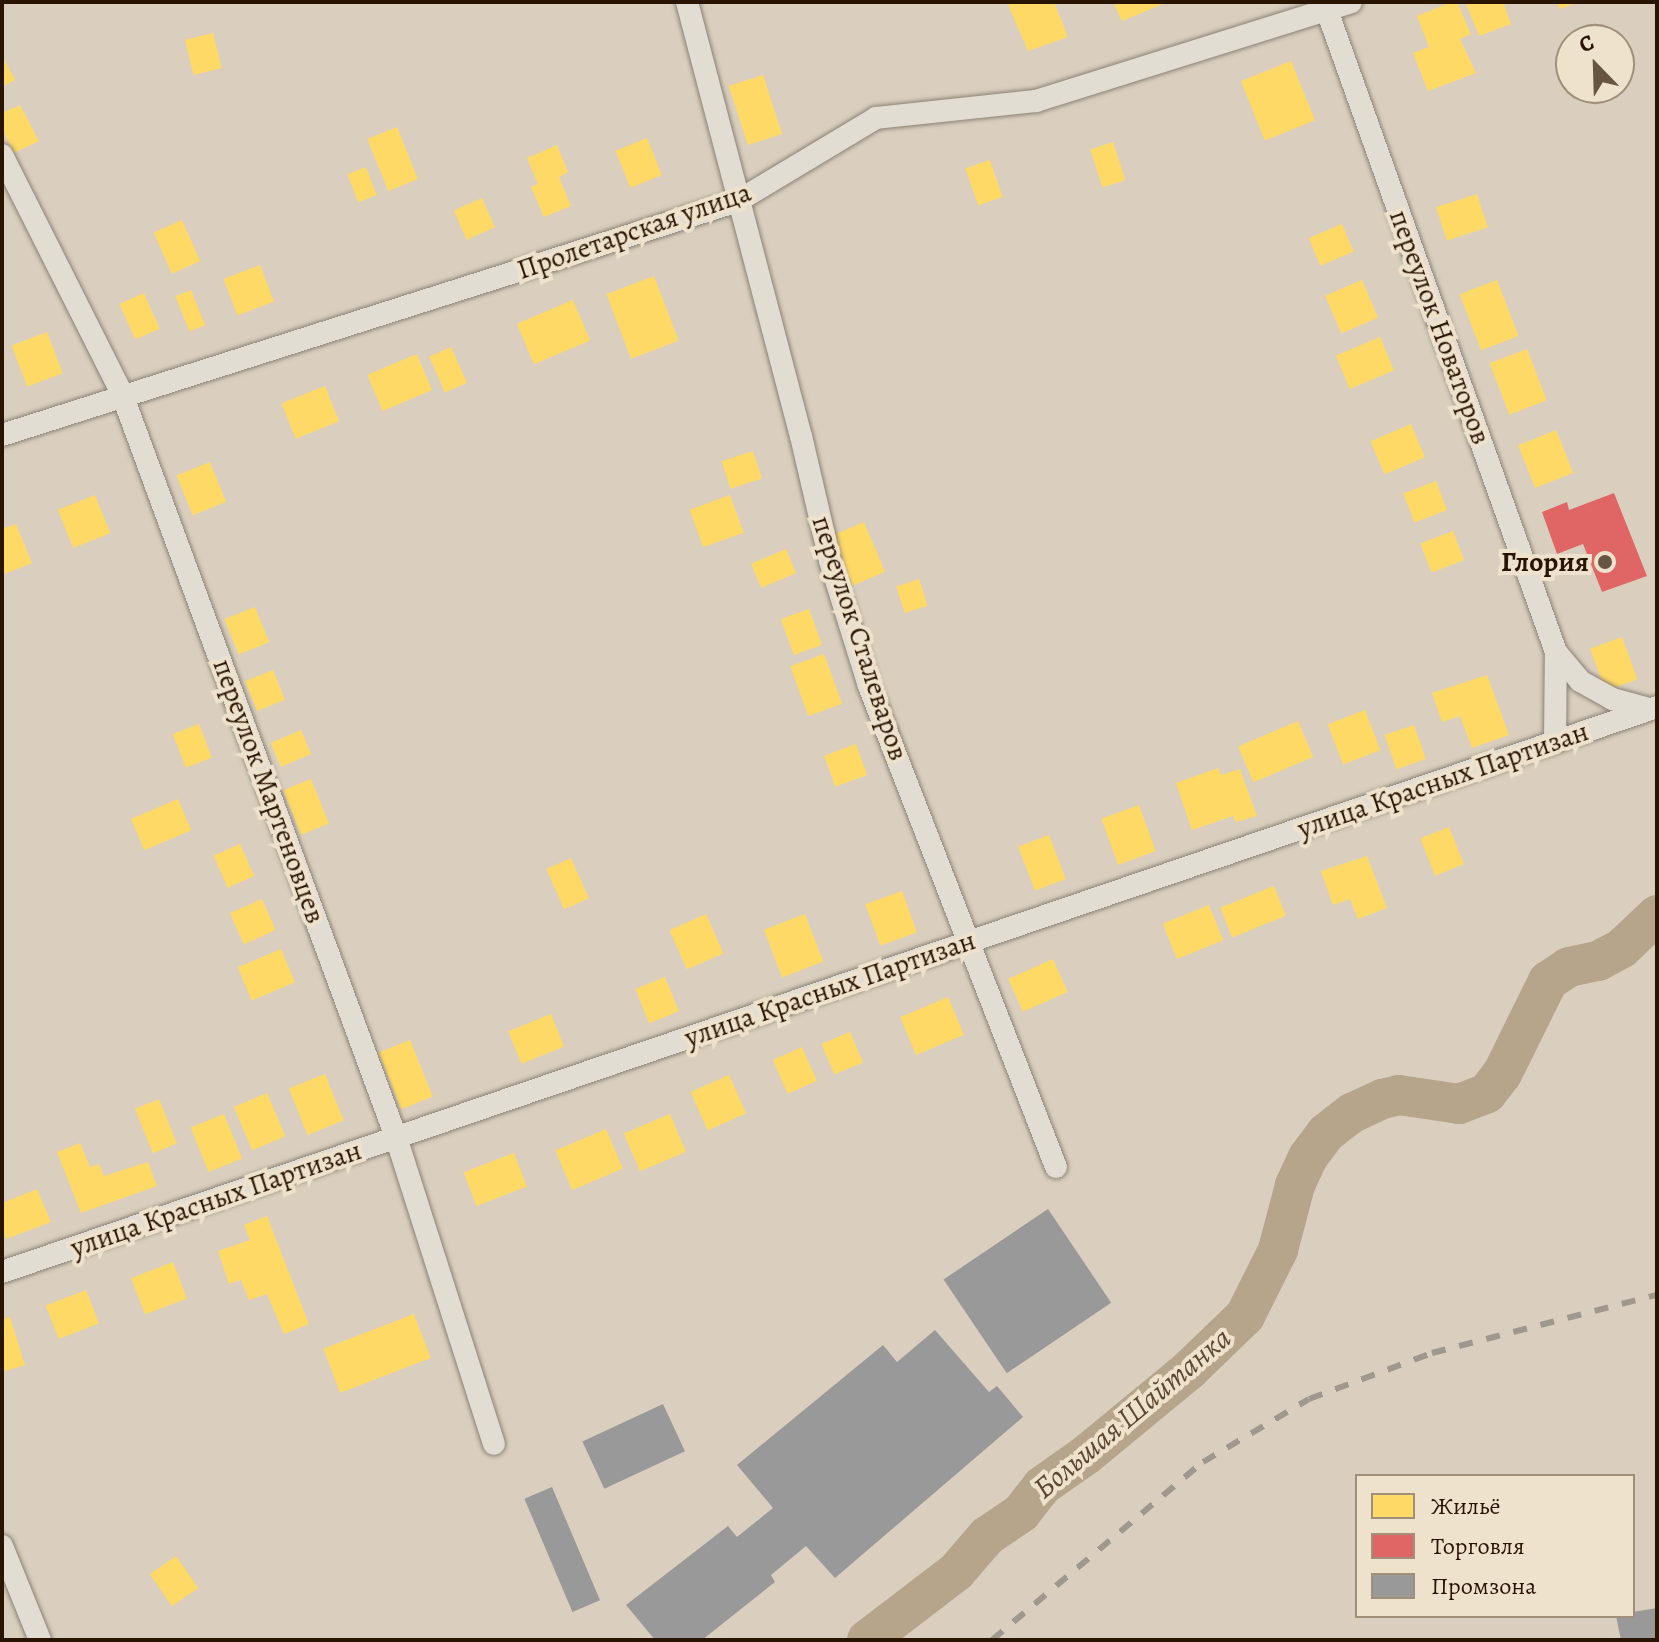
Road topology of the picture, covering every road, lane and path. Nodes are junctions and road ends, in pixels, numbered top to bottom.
1 (687, 2) edge
2 (1351, 2) edge
3 (1326, 6) edge
4 (2, 155) edge
5 (738, 201) junction
6 (122, 394) junction
7 (2, 435) edge
8 (1556, 652) junction
9 (1654, 708) edge
10 (1555, 741) junction
11 (971, 941) junction
12 (396, 1137) junction
13 (1056, 1167) dead end
14 (2, 1272) edge
15 (494, 1444) dead end
16 (2, 1546) edge
17 (40, 1640) edge

1 - 5 street, переулок Сталеваров
2 - 3 street, Пролетарская улица
3 - 5 street, Пролетарская улица
3 - 8 street, переулок Новаторов
4 - 6 street, переулок Мартеновцев
5 - 6 street, Пролетарская улица
5 - 11 street, переулок Сталеваров
6 - 7 street, Пролетарская улица
6 - 12 street, переулок Мартеновцев
8 - 9 street
8 - 10 street
9 - 10 street, улица Красных Партизан
10 - 11 street, улица Красных Партизан
11 - 12 street, улица Красных Партизан
11 - 13 street, переулок Сталеваров
12 - 14 street, улица Красных Партизан
12 - 15 street, переулок Мартеновцев
16 - 17 street

